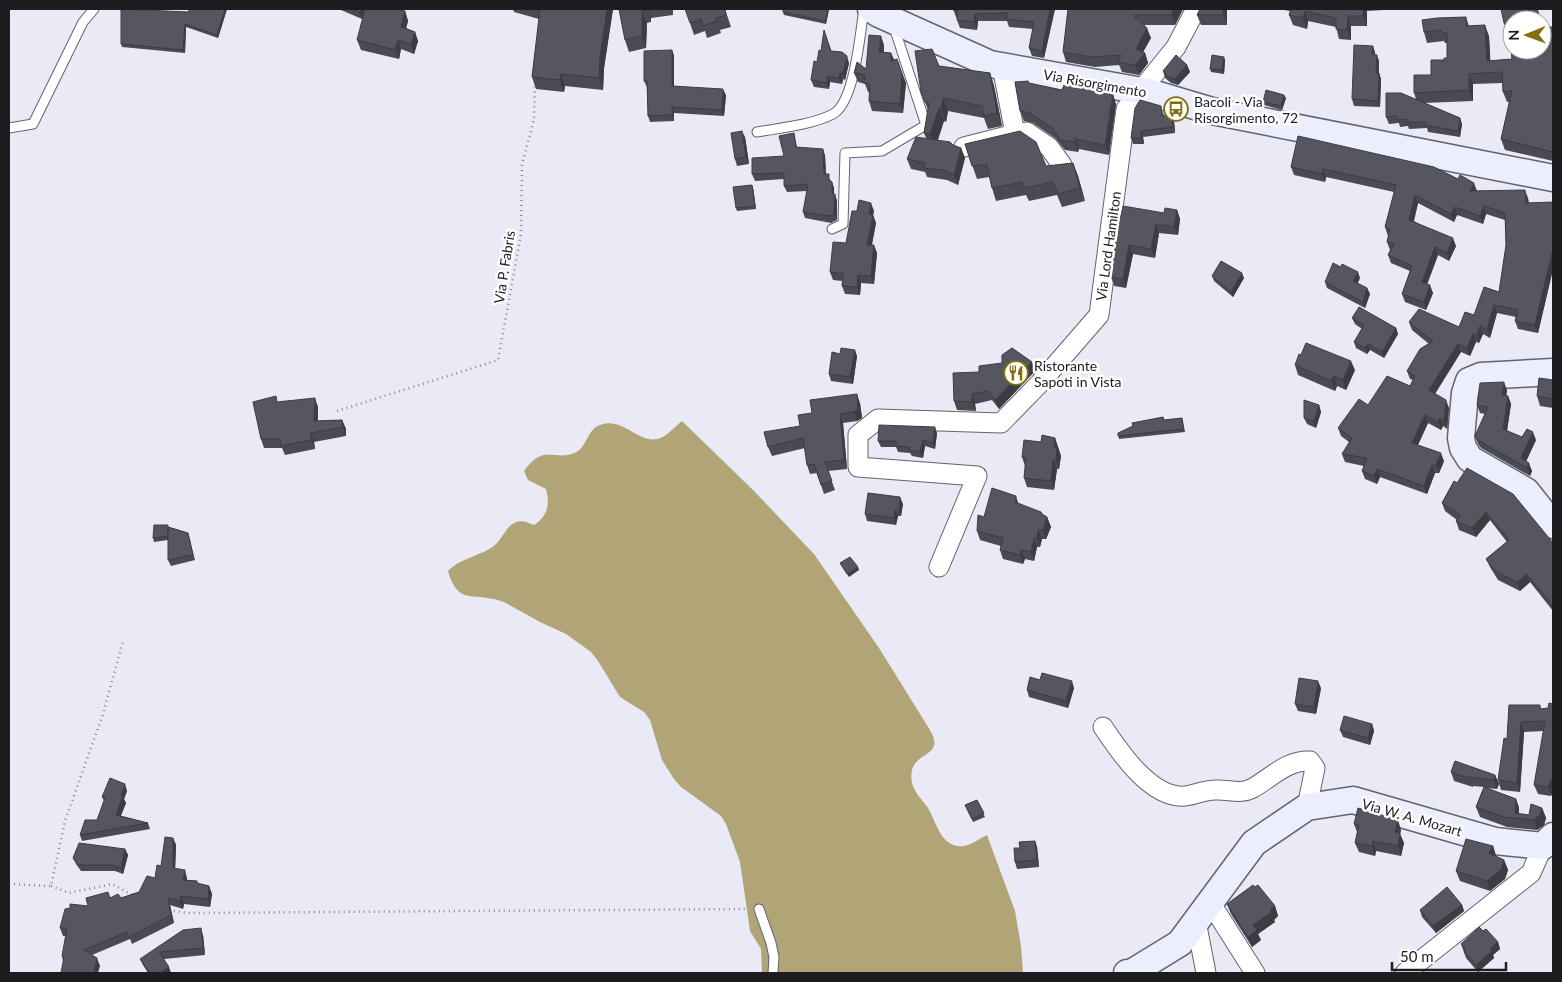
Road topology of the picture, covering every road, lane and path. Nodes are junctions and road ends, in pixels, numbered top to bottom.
1 (94, 9) edge
2 (1196, 9) edge
3 (877, 12) edge
4 (1002, 66) junction
5 (535, 75) edge
6 (1141, 91) junction
7 (9, 128) edge
8 (757, 132) dead end
9 (1015, 134) junction
10 (964, 147) edge
11 (1062, 165) edge
12 (1553, 178) edge
13 (832, 229) dead end
14 (1553, 372) edge
15 (337, 411) dead end
16 (1553, 525) edge
17 (939, 566) dead end
18 (123, 641) dead end
19 (1103, 726) dead end
20 (1307, 807) junction
21 (1548, 841) edge
22 (9, 884) edge
23 (51, 886) junction
24 (137, 898) edge
25 (160, 908) edge
26 (759, 909) joint
27 (1203, 912) junction
28 (773, 973) edge
29 (1127, 973) edge
30 (1206, 973) edge
31 (1255, 973) edge
32 (1405, 973) edge

1 - 7 lane
2 - 6 street
3 - 4 street, Via Risorgimento
3 - 8 lane
3 - 13 lane
4 - 6 street, Via Risorgimento
4 - 9 street
5 - 15 path, Via P. Fabris
6 - 12 street, Via Risorgimento
6 - 17 street, Via Lord Hamilton
9 - 10 street
9 - 11 street
14 - 16 street
18 - 23 path
19 - 20 street
20 - 21 street, Via W. A. Mozart
20 - 27 street, Via W. A. Mozart
21 - 32 street
22 - 23 path
23 - 24 path
25 - 26 path
26 - 28 lane
27 - 29 street, Via W. A. Mozart
27 - 30 street
27 - 31 street

